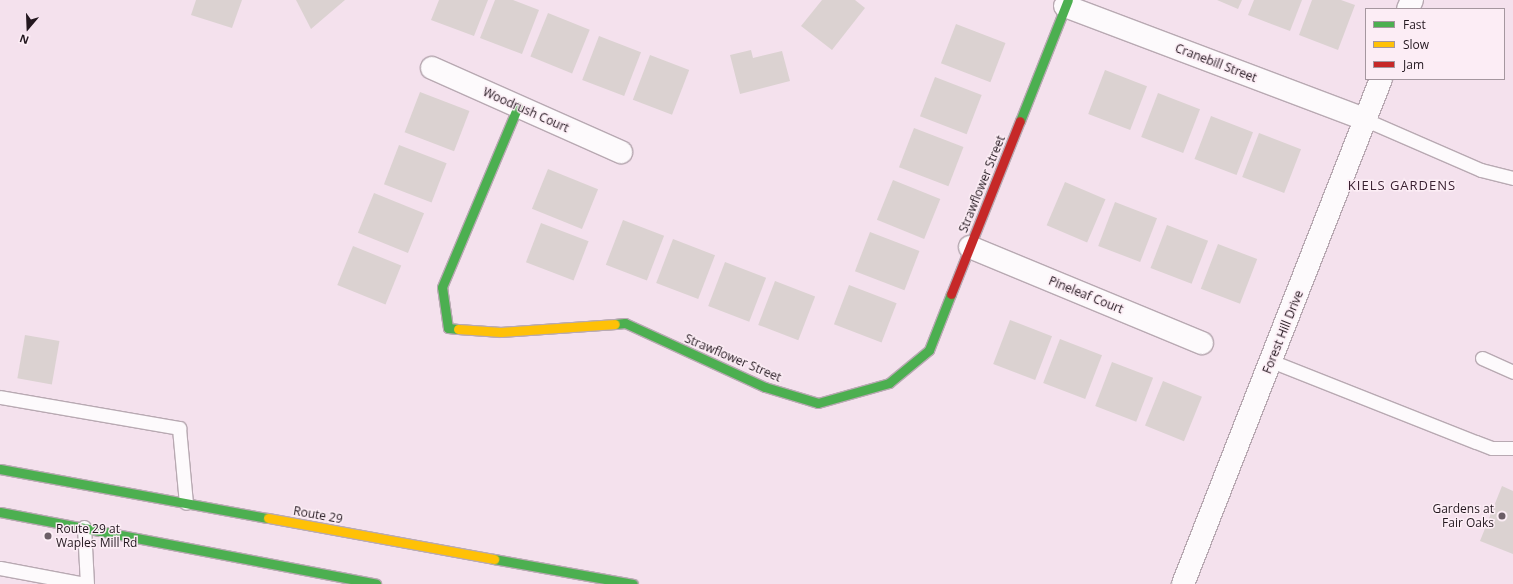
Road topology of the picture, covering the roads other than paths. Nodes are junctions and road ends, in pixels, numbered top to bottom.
1 (1067, 3) edge
2 (432, 68) dead end
3 (1382, 80) edge
4 (518, 106) junction
5 (1366, 120) junction
6 (621, 152) dead end
7 (1513, 178) edge
8 (970, 247) junction
9 (1202, 343) dead end
10 (1482, 358) dead end
11 (1271, 361) junction
12 (1513, 372) edge
13 (0, 396) edge
14 (1513, 448) edge
15 (0, 469) edge
16 (186, 504) junction
17 (0, 512) edge
18 (84, 527) junction
19 (0, 568) edge
20 (86, 584) edge
21 (376, 584) edge
22 (633, 584) edge
23 (1183, 584) edge

1 - 5 street, Cranebill Street
1 - 8 street, Strawflower Street
2 - 4 street, Woodrush Court
3 - 5 street, Forest Hill Drive
4 - 6 street, Woodrush Court
4 - 8 street, Strawflower Street
5 - 7 lane
5 - 11 street, Forest Hill Drive
8 - 9 street, Pineleaf Court
10 - 12 lane
11 - 14 lane
11 - 23 street, Forest Hill Drive
13 - 16 lane
15 - 16 street, Route 29
16 - 22 street, Route 29
17 - 18 street
18 - 20 lane
18 - 21 street
19 - 20 lane

